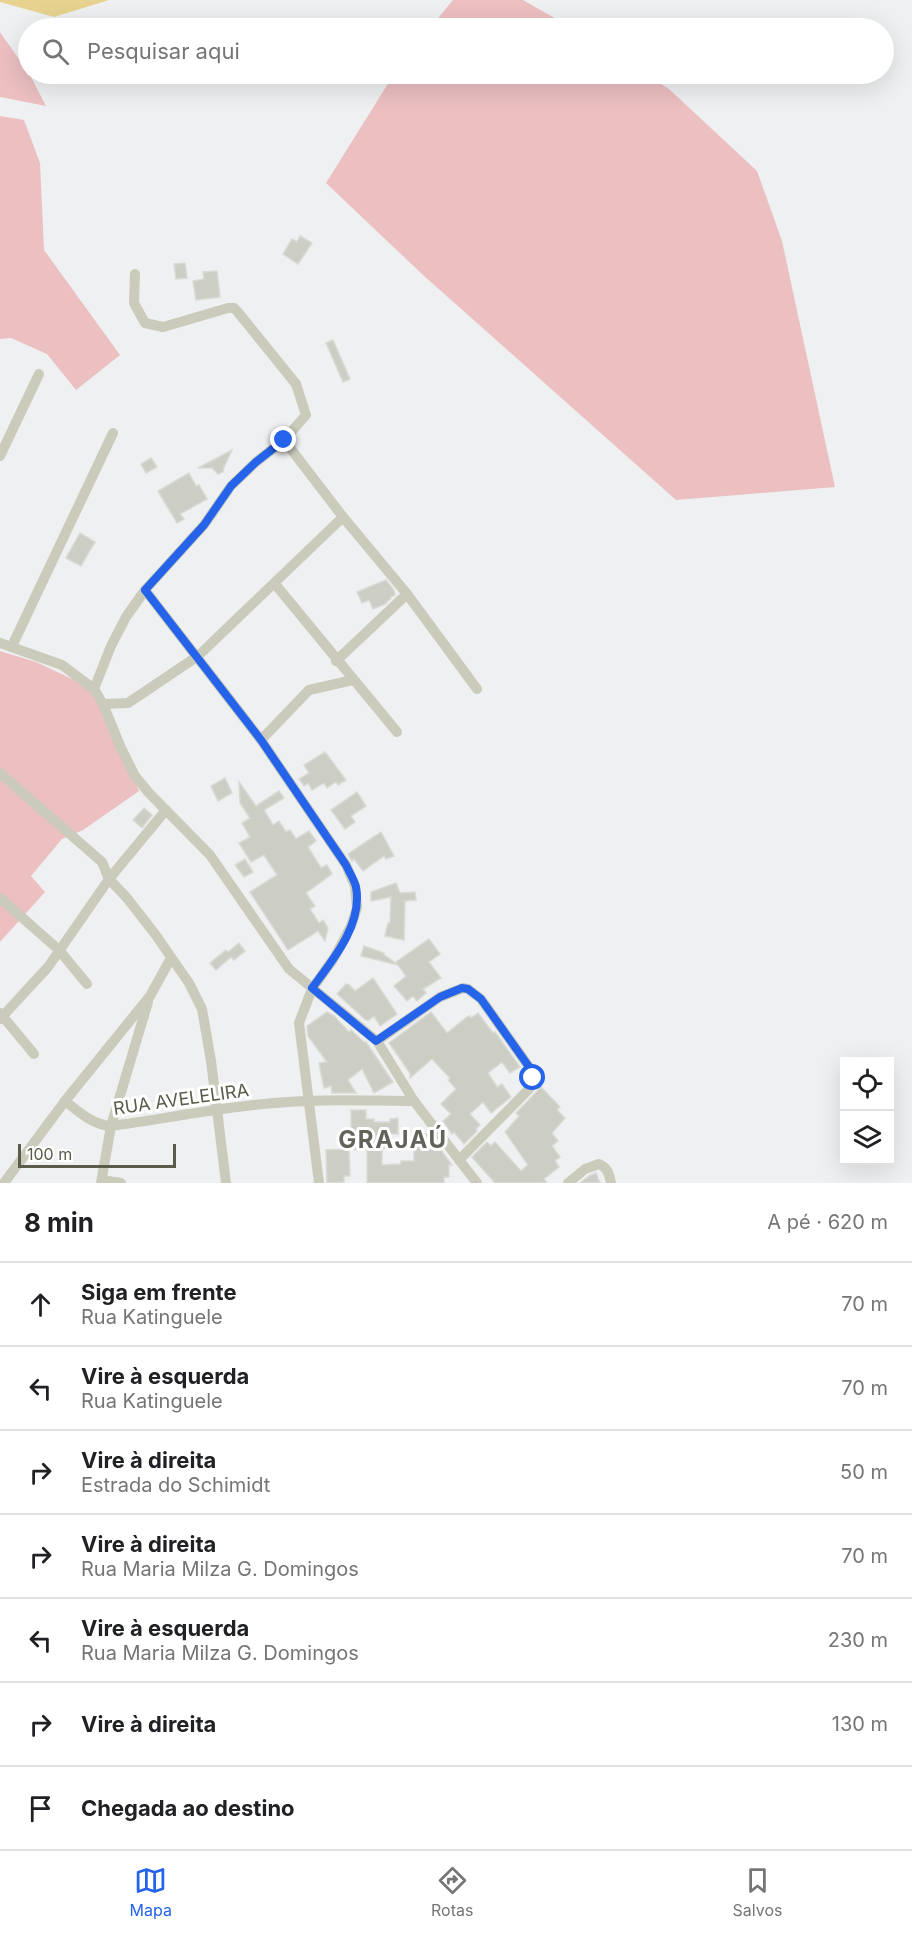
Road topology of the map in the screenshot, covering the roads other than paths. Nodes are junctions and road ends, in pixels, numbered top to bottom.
1 (135, 274) dead end
2 (39, 374) dead end
3 (113, 433) dead end
4 (284, 440) junction
5 (0, 456) edge
6 (344, 518) junction
7 (275, 584) junction
8 (145, 590) junction
9 (406, 594) junction
10 (0, 643) edge
11 (12, 646) junction
12 (198, 656) junction
13 (336, 661) junction
14 (353, 680) junction
15 (94, 689) junction
16 (477, 689) dead end
17 (103, 704) junction
18 (397, 732) dead end
19 (261, 740) junction
20 (0, 773) edge
21 (166, 810) junction
22 (109, 879) junction
23 (0, 898) edge
24 (59, 950) junction
25 (171, 958) junction
26 (87, 984) dead end
27 (312, 988) junction
28 (150, 996) junction
29 (1, 1016) edge
30 (376, 1041) junction
31 (34, 1054) dead end
32 (65, 1101) junction
33 (309, 1101) junction
34 (414, 1101) junction
35 (217, 1110) junction
36 (111, 1126) junction
37 (459, 1160) junction
38 (101, 1182) edge
39 (4, 1183) edge
40 (121, 1183) edge
41 (226, 1183) edge
42 (319, 1183) edge
43 (477, 1183) edge
44 (568, 1183) edge
45 (611, 1183) edge

1 - 4 street
2 - 5 street
3 - 11 street
4 - 6 street
4 - 8 street
6 - 7 street
6 - 9 street
7 - 12 street
7 - 13 street
8 - 12 street
8 - 15 street
9 - 13 street
9 - 16 street
10 - 11 street
11 - 15 street
12 - 17 street
12 - 19 street
13 - 14 street
14 - 18 street
14 - 19 street
15 - 17 street
17 - 21 street
19 - 27 street
20 - 22 street
21 - 22 street
21 - 27 street
22 - 24 street
22 - 25 street
23 - 24 street
24 - 26 street
24 - 29 street
25 - 28 street
25 - 35 street
27 - 30 street
27 - 33 street
28 - 32 street
28 - 36 street
29 - 31 street
30 - 34 street
30 - 37 street
32 - 36 street, RUA AVELELIRA
32 - 39 street
33 - 34 street, RUA AVELELIRA
33 - 35 street, RUA AVELELIRA
33 - 42 street
34 - 37 street
35 - 36 street, RUA AVELELIRA
35 - 41 street
36 - 38 street
37 - 43 street
38 - 40 street
44 - 45 street

